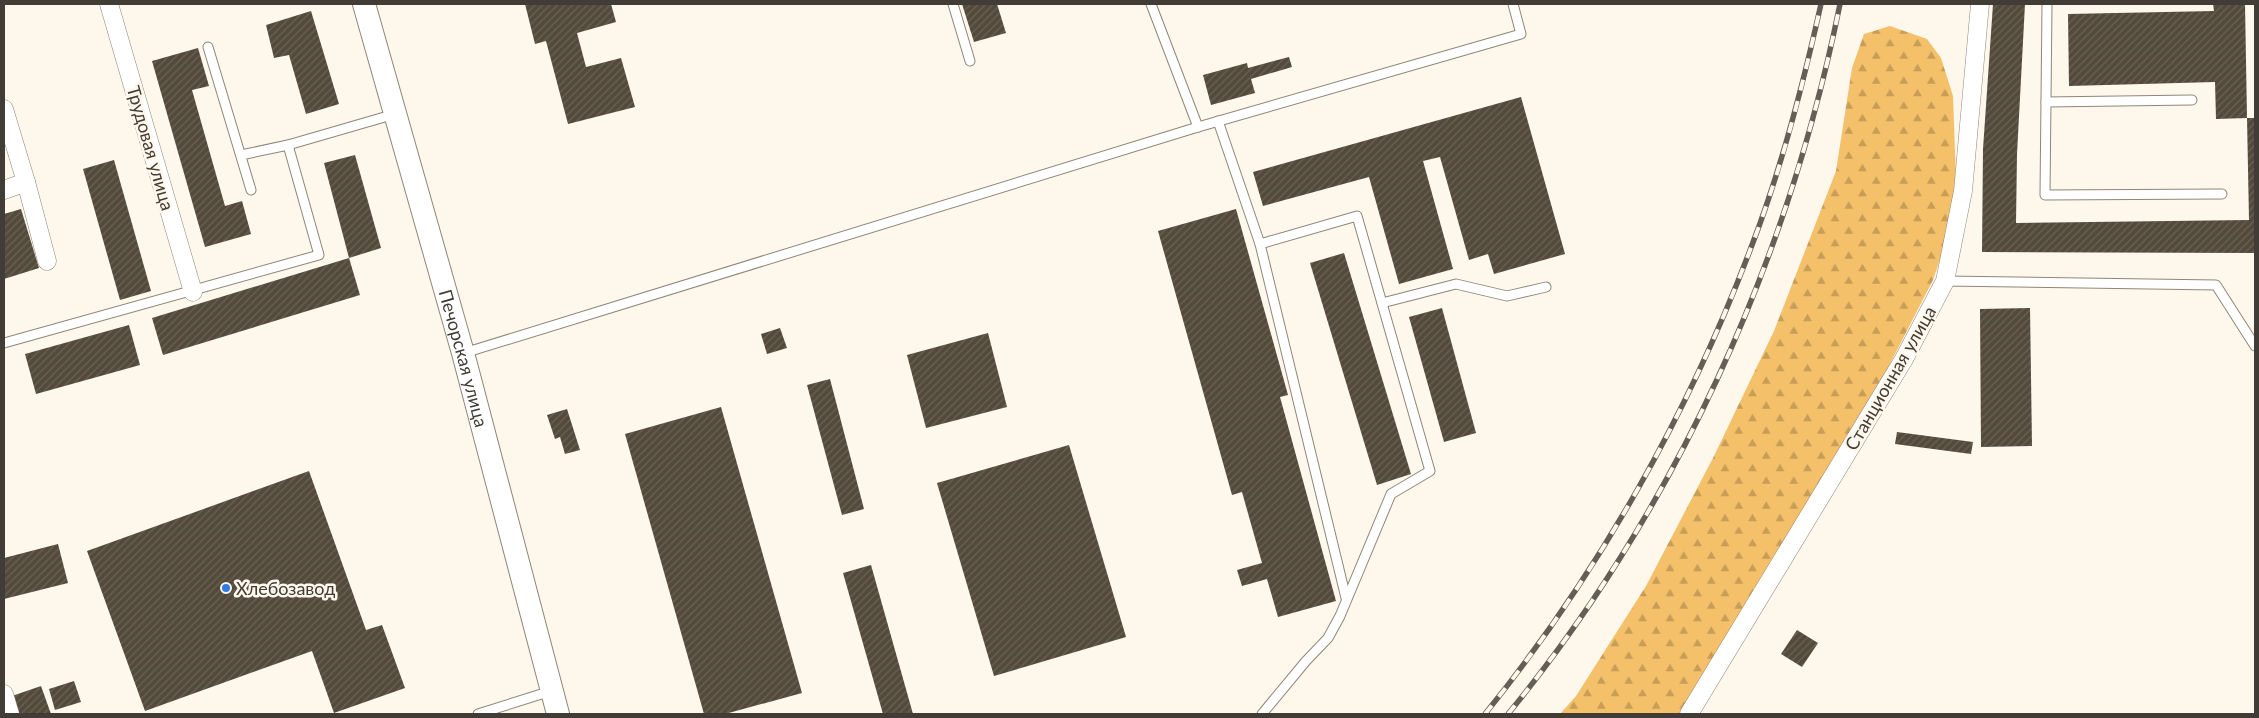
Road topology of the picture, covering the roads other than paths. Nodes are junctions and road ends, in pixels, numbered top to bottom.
1 (109, 4) edge
2 (364, 4) edge
3 (953, 4) edge
4 (1151, 4) edge
5 (1513, 4) edge
6 (1980, 4) edge
7 (2047, 4) edge
8 (208, 48) dead end
9 (970, 61) dead end
10 (2192, 100) dead end
11 (2046, 102) junction
12 (4, 110) edge
13 (395, 114) junction
14 (1218, 121) junction
15 (1198, 127) junction
16 (288, 146) junction
17 (241, 155) junction
18 (26, 182) junction
19 (4, 190) edge
20 (251, 190) dead end
21 (2222, 194) dead end
22 (1260, 244) junction
23 (48, 260) dead end
24 (1945, 281) junction
25 (1546, 287) dead end
26 (193, 292) junction
27 (1382, 303) junction
28 (4, 343) edge
29 (2255, 346) edge
30 (463, 353) junction
31 (1346, 598) junction
32 (551, 691) junction
33 (4, 694) edge
34 (10, 714) edge
35 (478, 714) edge
36 (558, 714) edge
37 (1262, 714) edge
38 (1689, 714) edge

1 - 26 street, Трудовая улица
2 - 13 street, Печорская улица
3 - 9 lane
4 - 15 lane
5 - 14 lane
6 - 24 street, Станционная улица
7 - 11 lane
8 - 17 lane
10 - 11 lane
11 - 21 lane
12 - 18 street
13 - 16 lane
13 - 30 street, Печорская улица
14 - 15 lane
14 - 22 lane
15 - 30 lane
16 - 17 lane
16 - 26 lane
17 - 20 lane
18 - 19 street
18 - 23 street
22 - 27 lane
22 - 31 lane
24 - 29 lane
24 - 38 street, Станционная улица
25 - 27 lane
26 - 28 lane
27 - 31 lane
30 - 32 street, Печорская улица
31 - 37 lane
32 - 35 lane
32 - 36 street, Печорская улица
33 - 34 street

